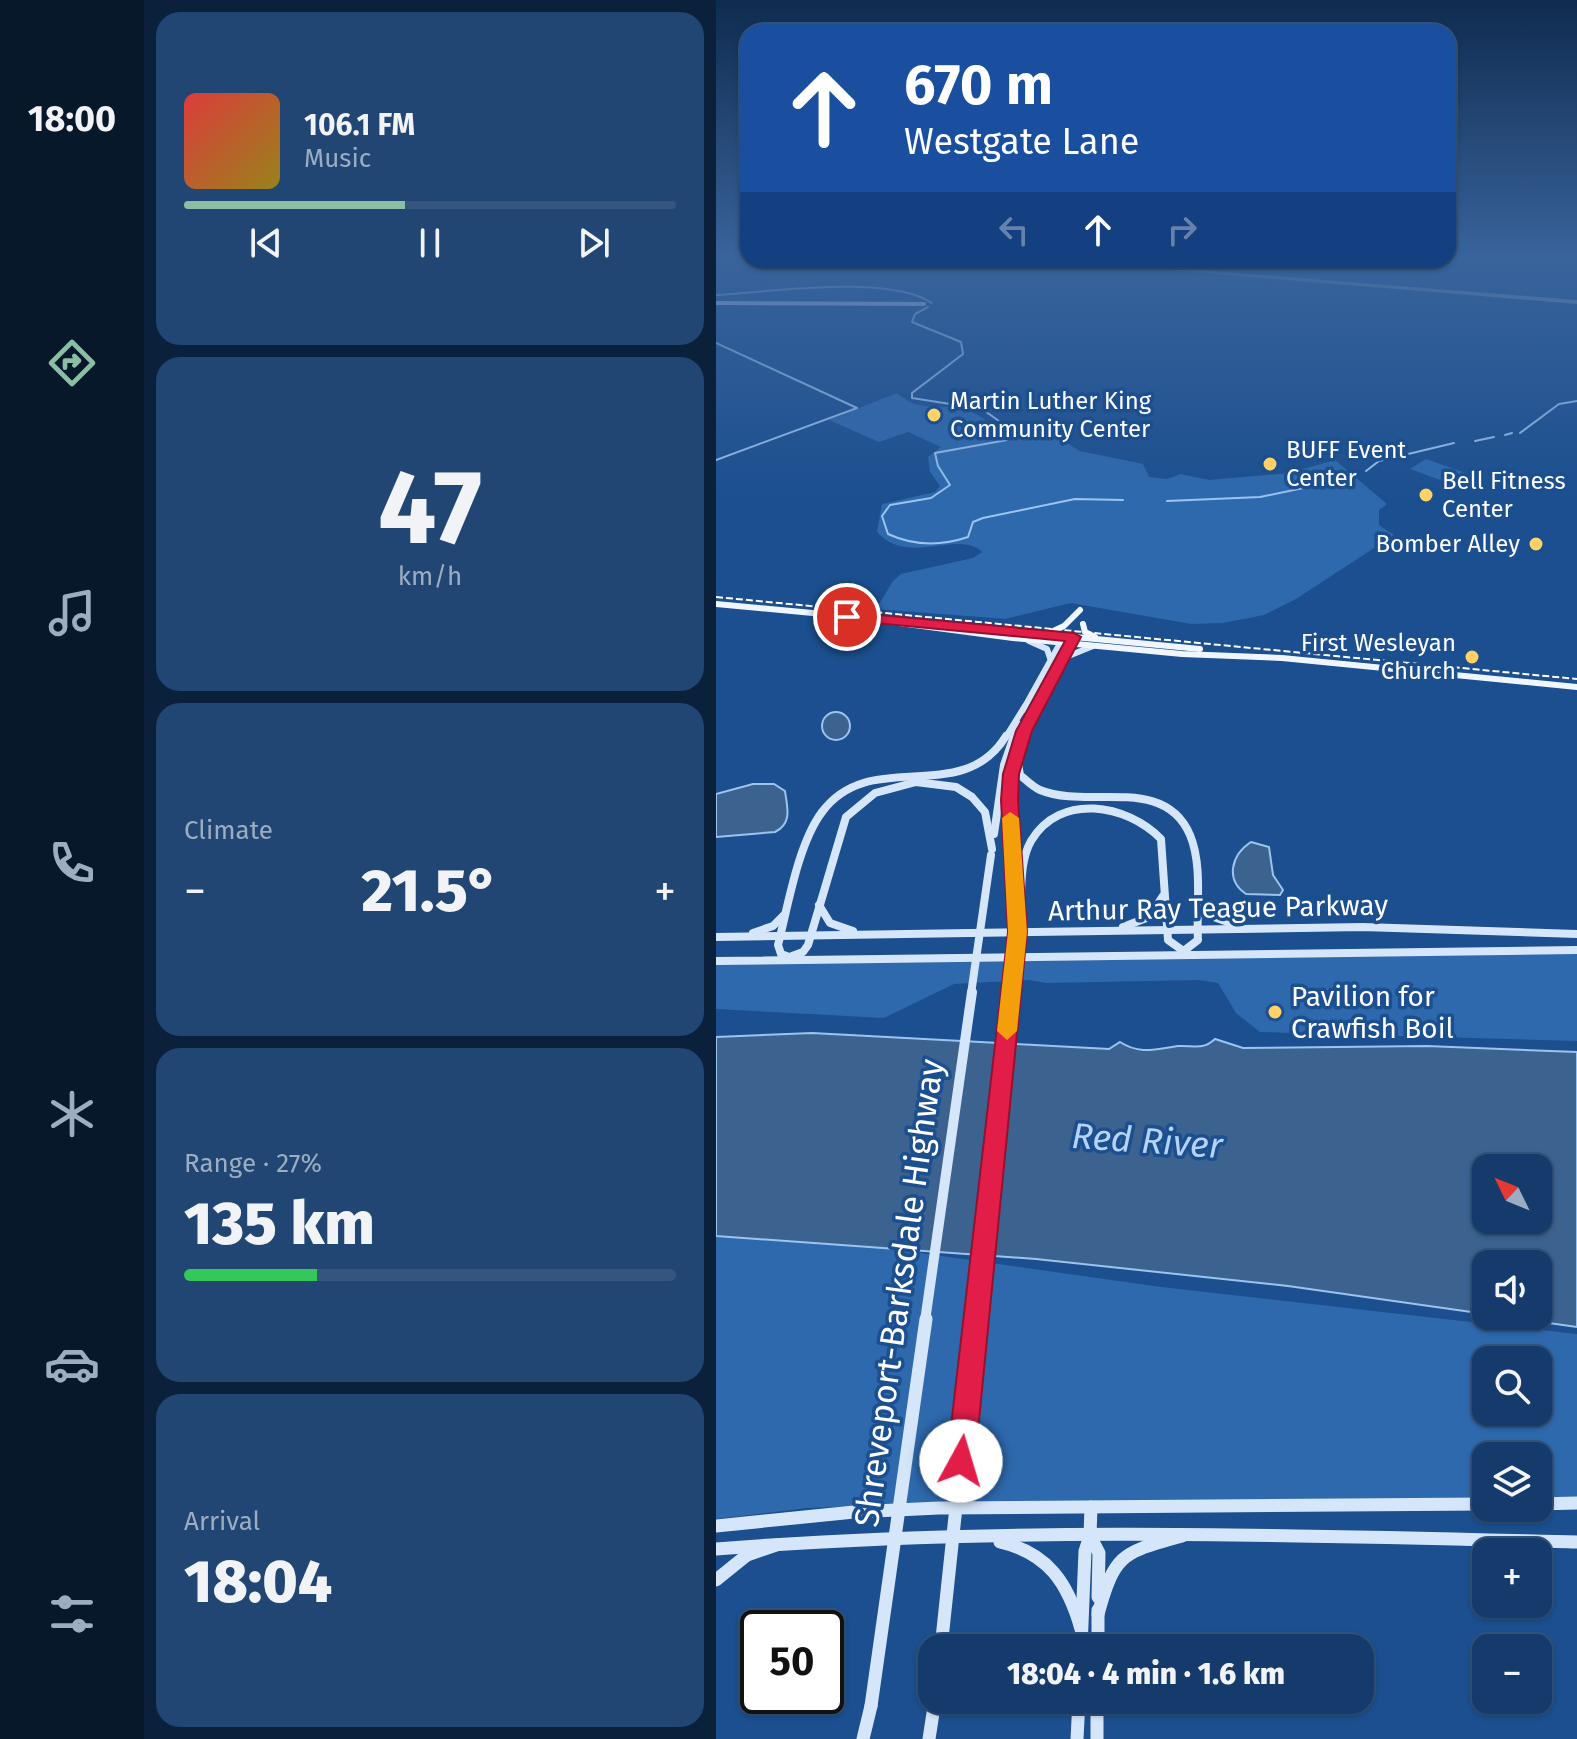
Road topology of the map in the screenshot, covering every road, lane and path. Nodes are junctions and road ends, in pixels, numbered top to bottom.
1 (716, 604) edge
2 (1080, 610) dead end
3 (1083, 624) dead end
4 (978, 631) junction
5 (1040, 634) junction
6 (1021, 638) junction
7 (1063, 639) junction
8 (1073, 640) junction
9 (1104, 640) junction
10 (1095, 645) junction
11 (1160, 648) junction
12 (1062, 660) junction
13 (1051, 661) junction
14 (1577, 687) edge
15 (1025, 706) junction
16 (1016, 753) junction
17 (991, 852) junction
18 (1020, 859) junction
19 (1165, 884) junction
20 (1194, 896) junction
21 (819, 905) junction
22 (790, 907) junction
23 (1281, 928) junction
24 (1168, 930) junction
25 (1197, 930) junction
26 (1099, 931) junction
27 (886, 934) junction
28 (1577, 934) edge
29 (716, 936) edge
30 (811, 936) junction
31 (780, 937) junction
32 (1577, 950) edge
33 (1183, 951) junction
34 (1197, 953) junction
35 (1169, 954) junction
36 (787, 957) junction
37 (771, 960) junction
38 (799, 960) junction
39 (716, 961) edge
40 (1577, 1503) edge
41 (1472, 1504) edge
42 (1552, 1504) edge
43 (1091, 1507) junction
44 (716, 1526) edge
45 (1194, 1532) junction
46 (1090, 1536) junction
47 (972, 1538) junction
48 (794, 1540) junction
49 (1577, 1542) edge
50 (716, 1549) edge
51 (716, 1580) edge
52 (1098, 1614) junction
53 (1081, 1629) junction
54 (943, 1634) edge
55 (1081, 1634) edge
56 (1098, 1634) edge
57 (934, 1714) edge
58 (1078, 1714) edge
59 (1097, 1714) edge
60 (865, 1739) edge
61 (930, 1739) edge
62 (1077, 1739) edge
63 (1097, 1739) edge

1 - 4 main road
2 - 5 main road
3 - 9 main road
4 - 5 main road
4 - 6 main road
5 - 7 main road
6 - 7 main road
6 - 13 main road
7 - 8 main road
7 - 13 main road
8 - 9 main road
8 - 10 main road
8 - 12 main road
9 - 11 main road
10 - 11 main road
10 - 12 main road
11 - 14 main road
12 - 16 main road
13 - 15 main road
15 - 17 main road, Shreveport-Barksdale Highway
15 - 22 main road
16 - 18 main road
16 - 20 main road
17 - 21 main road
17 - 60 main road, Shreveport-Barksdale Highway, bridge
18 - 19 main road
18 - 54 main road, bridge
19 - 24 main road
19 - 26 main road
20 - 23 main road
20 - 25 main road
21 - 27 main road
21 - 30 main road
22 - 29 main road
22 - 31 main road
23 - 25 main road, Arthur Ray Teague Parkway
23 - 28 main road, Arthur Ray Teague Parkway
24 - 25 main road, Arthur Ray Teague Parkway
24 - 26 main road, Arthur Ray Teague Parkway
24 - 33 main road
25 - 33 main road
26 - 27 main road, Arthur Ray Teague Parkway
27 - 30 main road, Arthur Ray Teague Parkway
29 - 31 main road, Arthur Ray Teague Parkway
30 - 31 main road, Arthur Ray Teague Parkway
30 - 36 main road
31 - 36 main road
32 - 34 main road, Arthur Ray Teague Parkway
33 - 34 main road
33 - 35 main road
34 - 35 main road, Arthur Ray Teague Parkway
35 - 38 main road, Arthur Ray Teague Parkway
36 - 37 main road
36 - 38 main road
37 - 38 main road, Arthur Ray Teague Parkway
37 - 39 main road, Arthur Ray Teague Parkway
40 - 42 main road
41 - 43 main road
43 - 44 main road
43 - 46 main road
45 - 46 main road
45 - 49 main road
45 - 52 main road
46 - 47 main road
46 - 52 main road
46 - 53 main road
47 - 48 main road
47 - 53 main road
48 - 50 main road
48 - 51 main road
52 - 56 main road
53 - 55 main road
57 - 61 main road
58 - 62 main road
59 - 63 main road

